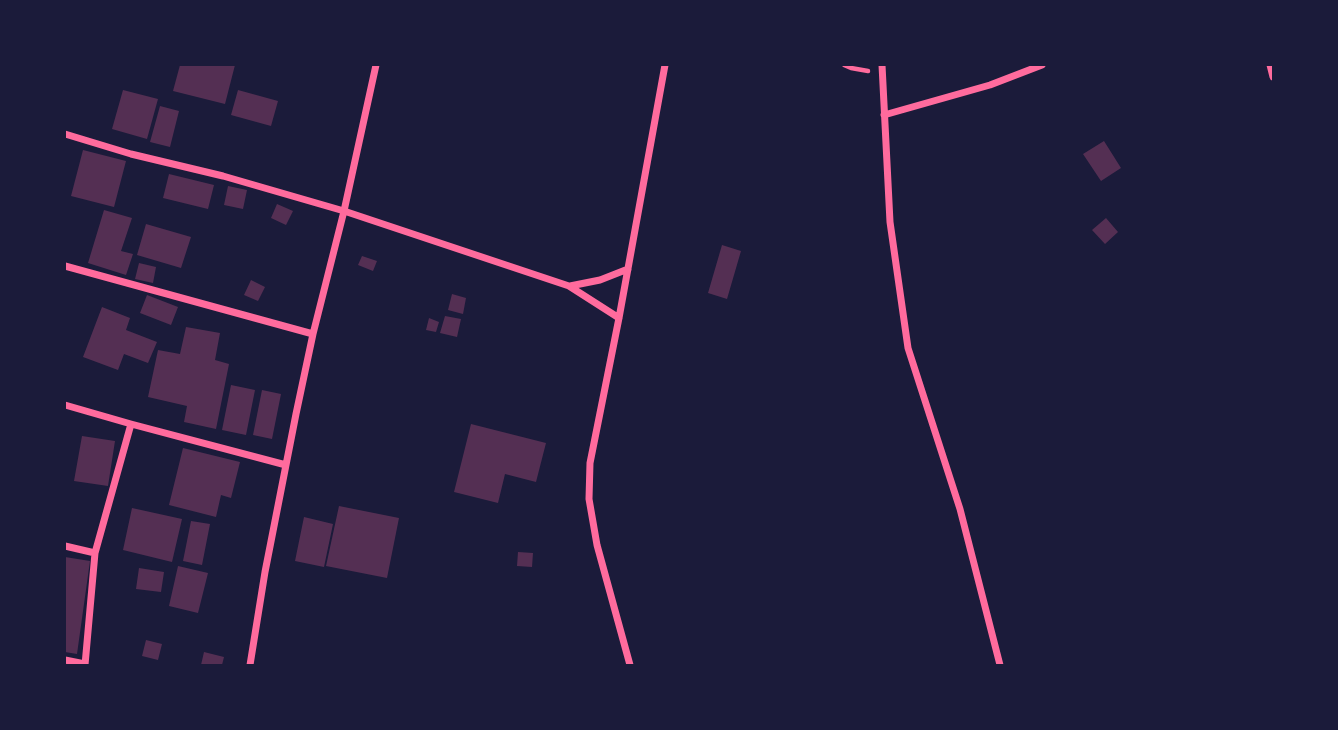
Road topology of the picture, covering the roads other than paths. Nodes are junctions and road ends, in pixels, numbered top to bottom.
1 (376, 65) edge
2 (666, 65) edge
3 (1042, 65) edge
4 (1270, 65) edge
5 (882, 69) edge
6 (1273, 77) edge
7 (884, 115) junction
8 (65, 134) edge
9 (344, 211) junction
10 (65, 266) edge
11 (628, 269) junction
12 (569, 286) junction
13 (619, 318) junction
14 (313, 334) junction
15 (65, 405) edge
16 (131, 424) junction
17 (286, 465) junction
18 (65, 546) edge
19 (95, 553) junction
20 (65, 660) edge
21 (85, 664) edge
22 (250, 665) edge
23 (630, 665) edge
24 (1000, 665) edge

1 - 9 street
2 - 11 street
3 - 7 street
4 - 6 street
5 - 7 street
7 - 24 street
8 - 9 street
9 - 12 street
9 - 14 street
10 - 14 street
11 - 12 street
11 - 13 street
12 - 13 street
13 - 23 street
14 - 17 street
15 - 16 street
16 - 17 street
16 - 19 street
17 - 22 street
18 - 19 street
19 - 21 street
20 - 21 street

